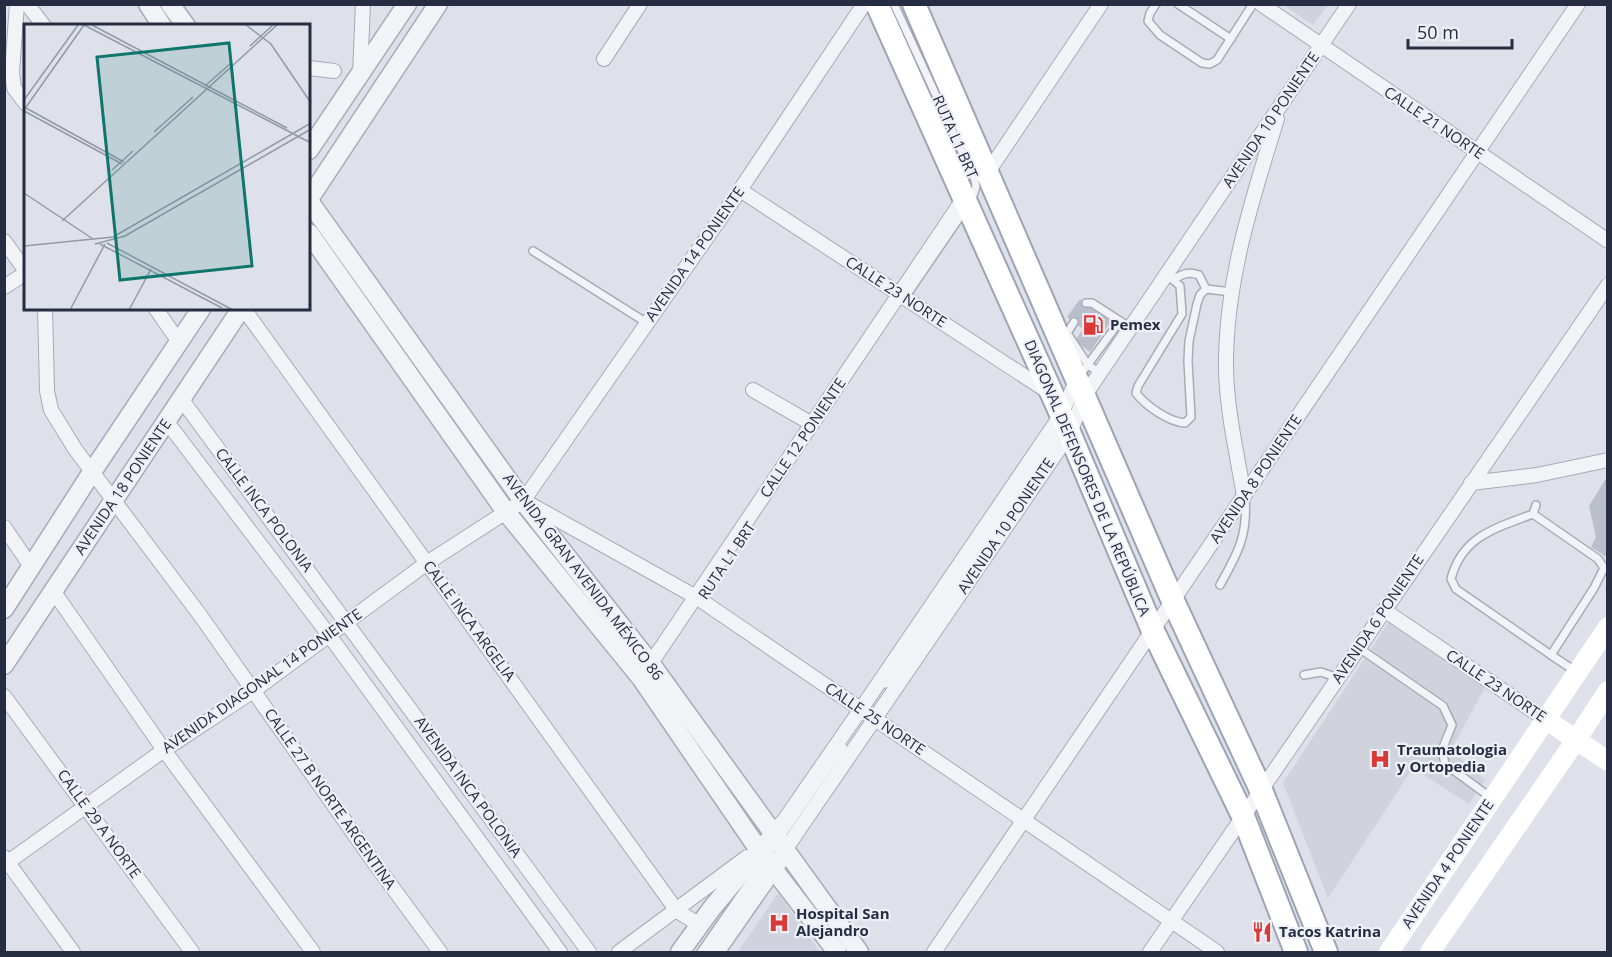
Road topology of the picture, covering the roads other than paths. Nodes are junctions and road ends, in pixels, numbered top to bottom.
1 (17, 4) edge
2 (27, 4) edge
3 (148, 4) edge
4 (170, 4) edge
5 (363, 4) edge
6 (407, 4) edge
7 (438, 4) edge
8 (640, 4) edge
9 (864, 4) edge
10 (877, 4) edge
11 (894, 4) edge
12 (1101, 4) edge
13 (1156, 4) edge
14 (1178, 4) edge
15 (1253, 4) edge
16 (1261, 4) edge
17 (1349, 4) edge
18 (1578, 4) edge
19 (914, 15) edge
20 (42, 24) edge
21 (161, 24) edge
22 (185, 24) edge
23 (1231, 39) junction
24 (1321, 46) junction
25 (604, 58) dead end
26 (310, 68) edge
27 (334, 71) dead end
28 (360, 74) junction
29 (24, 101) edge
30 (1281, 105) junction
31 (310, 149) edge
32 (1478, 153) junction
33 (988, 172) junction
34 (740, 190) junction
35 (310, 198) edge
36 (310, 201) edge
37 (966, 202) junction
38 (310, 234) edge
39 (4, 241) edge
40 (1608, 242) edge
41 (534, 251) dead end
42 (24, 269) edge
43 (24, 273) edge
44 (1170, 277) junction
45 (1608, 285) edge
46 (4, 287) edge
47 (1206, 289) junction
48 (1232, 292) junction
49 (902, 297) junction
50 (1086, 303) dead end
51 (45, 310) edge
52 (157, 310) edge
53 (200, 310) edge
54 (242, 310) edge
55 (244, 310) edge
56 (1074, 322) dead end
57 (647, 323) junction
58 (1125, 324) junction
59 (1064, 337) junction
60 (179, 342) junction
61 (1100, 373) junction
62 (1081, 381) junction
63 (753, 390) dead end
64 (182, 400) junction
65 (1062, 417) junction
66 (166, 422) junction
67 (812, 424) junction
68 (1608, 460) edge
69 (92, 472) junction
70 (1471, 483) junction
71 (1244, 496) junction
72 (114, 500) junction
73 (523, 501) junction
74 (1536, 505) dead end
75 (506, 512) junction
76 (1533, 514) junction
77 (4, 526) edge
78 (427, 563) junction
79 (32, 568) junction
80 (1220, 585) dead end
81 (54, 592) junction
82 (698, 598) junction
83 (1173, 601) junction
84 (4, 609) edge
85 (1384, 610) junction
86 (347, 621) junction
87 (1608, 627) edge
88 (1153, 631) junction
89 (329, 635) junction
90 (1359, 648) junction
91 (1551, 655) junction
92 (4, 665) edge
93 (649, 671) junction
94 (1577, 672) junction
95 (1304, 675) dead end
96 (1338, 678) junction
97 (253, 691) junction
98 (1608, 691) edge
99 (4, 696) edge
100 (867, 714) junction
101 (1545, 719) junction
102 (1576, 740) junction
103 (164, 750) junction
104 (1608, 761) edge
105 (1261, 790) junction
106 (1492, 798) junction
107 (87, 806) junction
108 (1243, 816) junction
109 (1024, 821) junction
110 (768, 848) junction
111 (6, 862) edge
112 (677, 910) junction
113 (1171, 921) junction
114 (700, 925) junction
115 (73, 952) edge
116 (192, 952) edge
117 (313, 952) edge
118 (440, 952) edge
119 (560, 952) edge
120 (589, 952) edge
121 (619, 952) edge
122 (680, 952) edge
123 (688, 952) edge
124 (701, 952) edge
125 (715, 952) edge
126 (837, 952) edge
127 (859, 952) edge
128 (934, 952) edge
129 (1150, 952) edge
130 (1216, 952) edge
131 (1296, 952) edge
132 (1326, 952) edge
133 (1389, 952) edge
134 (1430, 952) edge

1 - 29 street
2 - 20 street
3 - 21 street
4 - 22 street
5 - 28 street
6 - 28 street
7 - 35 street
8 - 25 street
9 - 34 street, AVENIDA 14 PONIENTE
10 - 37 main road, DIAGONAL DEFENSORES DE LA REPÚBLICA
11 - 37 lane, RUTA L1 BRT
12 - 33 street
13 - 23 lane
14 - 23 lane
15 - 23 lane
16 - 24 street, CALLE 21 NORTE
17 - 24 street, AVENIDA 10 PONIENTE
18 - 32 street, AVENIDA 8 PONIENTE
19 - 33 main road, DIAGONAL DEFENSORES DE LA REPÚBLICA
19 - 62 lane, RUTA L1 BRT
24 - 30 street, AVENIDA 10 PONIENTE
24 - 32 street, CALLE 21 NORTE
26 - 27 street
28 - 31 street
30 - 44 street, AVENIDA 10 PONIENTE
30 - 48 street
32 - 40 street, CALLE 21 NORTE
32 - 71 street, AVENIDA 8 PONIENTE
33 - 59 main road, DIAGONAL DEFENSORES DE LA REPÚBLICA
34 - 49 street, CALLE 23 NORTE
34 - 57 street, AVENIDA 14 PONIENTE
36 - 73 street, AVENIDA GRAN AVENIDA MÉXICO 86
37 - 49 street, CALLE 12 PONIENTE
37 - 65 main road, DIAGONAL DEFENSORES DE LA REPÚBLICA
38 - 75 street, AVENIDA GRAN AVENIDA MÉXICO 86
39 - 42 street
41 - 57 lane
43 - 46 street
44 - 47 lane
44 - 47 lane
44 - 58 street, AVENIDA 10 PONIENTE
45 - 70 street, AVENIDA 6 PONIENTE
47 - 48 lane
48 - 71 street
49 - 65 street, CALLE 23 NORTE
49 - 67 street, CALLE 12 PONIENTE
49 - 82 lane, RUTA L1 BRT
50 - 58 lane
51 - 69 street, CALLE 27 B NORTE ARGENTINA
52 - 60 street
53 - 60 street
54 - 64 street, AVENIDA 18 PONIENTE
55 - 78 street, CALLE INCA ARGELIA
56 - 59 lane
57 - 73 street, AVENIDA 14 PONIENTE
58 - 61 street, AVENIDA 10 PONIENTE
58 - 62 lane
59 - 62 main road, DIAGONAL DEFENSORES DE LA REPÚBLICA
60 - 69 street
61 - 62 street, AVENIDA 10 PONIENTE
61 - 62 lane
62 - 65 street, AVENIDA 10 PONIENTE
62 - 65 street, AVENIDA 10 PONIENTE
62 - 83 main road, DIAGONAL DEFENSORES DE LA REPÚBLICA
63 - 67 street
64 - 66 street, AVENIDA 18 PONIENTE
64 - 86 street, CALLE INCA POLONIA
65 - 88 main road, DIAGONAL DEFENSORES DE LA REPÚBLICA
65 - 100 street, AVENIDA 10 PONIENTE
65 - 100 street, AVENIDA 10 PONIENTE
66 - 72 street, AVENIDA 18 PONIENTE
66 - 89 street, CALLE INCA POLONIA
67 - 82 street, CALLE 12 PONIENTE
68 - 70 street
69 - 72 street, CALLE 27 B NORTE ARGENTINA
69 - 79 street
70 - 85 street, AVENIDA 6 PONIENTE
71 - 80 lane
71 - 83 street, AVENIDA 8 PONIENTE
72 - 81 street, AVENIDA 18 PONIENTE
72 - 97 street, CALLE 27 B NORTE ARGENTINA
73 - 75 street, AVENIDA DIAGONAL 14 PONIENTE
73 - 82 street, CALLE 25 NORTE
73 - 93 street, AVENIDA GRAN AVENIDA MÉXICO 86
74 - 76 lane
75 - 78 street, AVENIDA DIAGONAL 14 PONIENTE
75 - 93 street, AVENIDA GRAN AVENIDA MÉXICO 86
76 - 91 lane
76 - 91 lane
77 - 79 street
78 - 86 street, AVENIDA DIAGONAL 14 PONIENTE
78 - 112 street, CALLE INCA ARGELIA
79 - 84 street
81 - 92 street, AVENIDA 18 PONIENTE
81 - 103 street
82 - 93 street, CALLE 12 PONIENTE
82 - 100 street, CALLE 25 NORTE
83 - 88 street, AVENIDA 8 PONIENTE
83 - 105 main road, DIAGONAL DEFENSORES DE LA REPÚBLICA
85 - 90 street, AVENIDA 6 PONIENTE
85 - 101 street, CALLE 23 NORTE
86 - 89 street, AVENIDA DIAGONAL 14 PONIENTE
86 - 120 street, AVENIDA INCA POLONIA
87 - 94 main road, AVENIDA 4 PONIENTE
88 - 108 main road, DIAGONAL DEFENSORES DE LA REPÚBLICA
88 - 109 street, AVENIDA 8 PONIENTE
89 - 97 street, AVENIDA DIAGONAL 14 PONIENTE
89 - 119 street, AVENIDA INCA POLONIA
90 - 96 street, AVENIDA 6 PONIENTE
90 - 106 lane
91 - 94 lane
93 - 110 street, AVENIDA GRAN AVENIDA MÉXICO 86
94 - 101 main road, AVENIDA 4 PONIENTE
95 - 96 lane
96 - 105 street, AVENIDA 6 PONIENTE
97 - 103 street, AVENIDA DIAGONAL 14 PONIENTE
97 - 118 street, CALLE 27 B NORTE ARGENTINA
98 - 102 main road
99 - 107 street, CALLE 29 A NORTE
100 - 109 street, CALLE 25 NORTE
100 - 110 street, AVENIDA 10 PONIENTE
100 - 110 street, AVENIDA 10 PONIENTE
101 - 102 main road, CALLE 23 NORTE
101 - 106 main road, AVENIDA 4 PONIENTE
102 - 104 main road, CALLE 23 NORTE
102 - 134 main road
103 - 107 street, AVENIDA DIAGONAL 14 PONIENTE
103 - 117 street
105 - 108 street, AVENIDA 6 PONIENTE
105 - 132 main road, DIAGONAL DEFENSORES DE LA REPÚBLICA
106 - 133 main road, AVENIDA 4 PONIENTE
107 - 111 street, AVENIDA DIAGONAL 14 PONIENTE
107 - 116 street, CALLE 29 A NORTE
108 - 113 street, AVENIDA 6 PONIENTE
108 - 131 main road, DIAGONAL DEFENSORES DE LA REPÚBLICA
109 - 113 street, CALLE 25 NORTE
109 - 128 street, AVENIDA 8 PONIENTE
110 - 112 street
110 - 114 street, AVENIDA 10 PONIENTE
110 - 123 lane
110 - 124 lane
110 - 125 street, AVENIDA 10 PONIENTE
110 - 126 street, AVENIDA GRAN AVENIDA MÉXICO 86
110 - 127 street, AVENIDA GRAN AVENIDA MÉXICO 86
111 - 115 street
112 - 114 street, CALLE INCA ARGELIA
112 - 121 street
113 - 129 street, AVENIDA 6 PONIENTE
113 - 130 street, CALLE 25 NORTE
114 - 122 street, AVENIDA 10 PONIENTE

